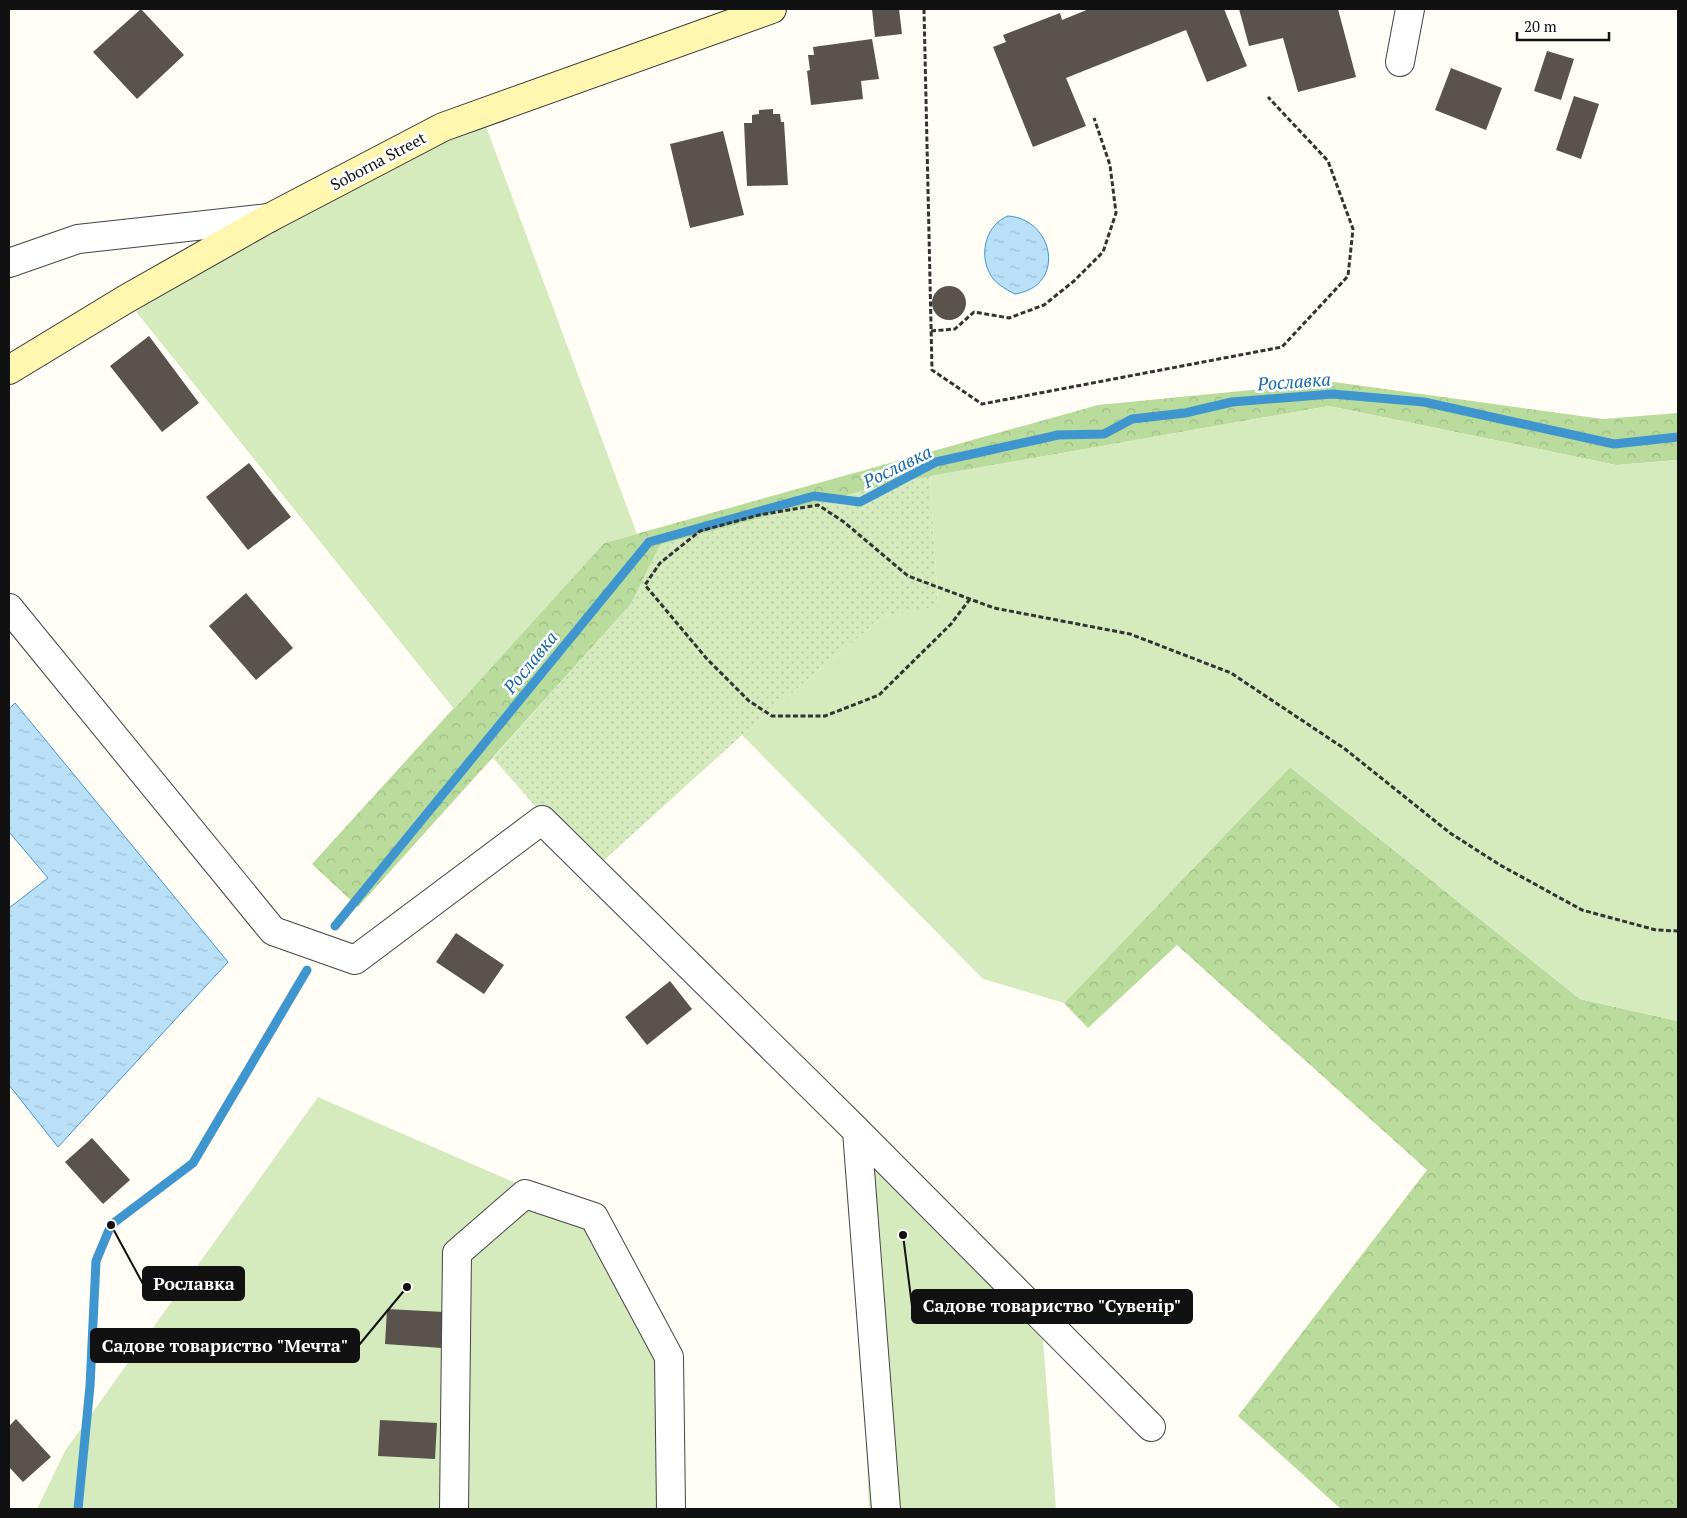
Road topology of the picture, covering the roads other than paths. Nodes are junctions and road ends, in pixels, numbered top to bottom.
1 (772, 9) edge
2 (1410, 9) edge
3 (1400, 62) dead end
4 (269, 218) junction
5 (9, 264) edge
6 (9, 370) edge
7 (9, 608) edge
8 (857, 1132) junction
9 (1151, 1427) dead end
10 (454, 1509) edge
11 (670, 1509) edge
12 (886, 1509) edge

1 - 4 street, Soborna Street
2 - 3 street
4 - 5 street
4 - 6 street, Soborna Street
7 - 8 street
8 - 9 street
8 - 12 street
10 - 11 street

